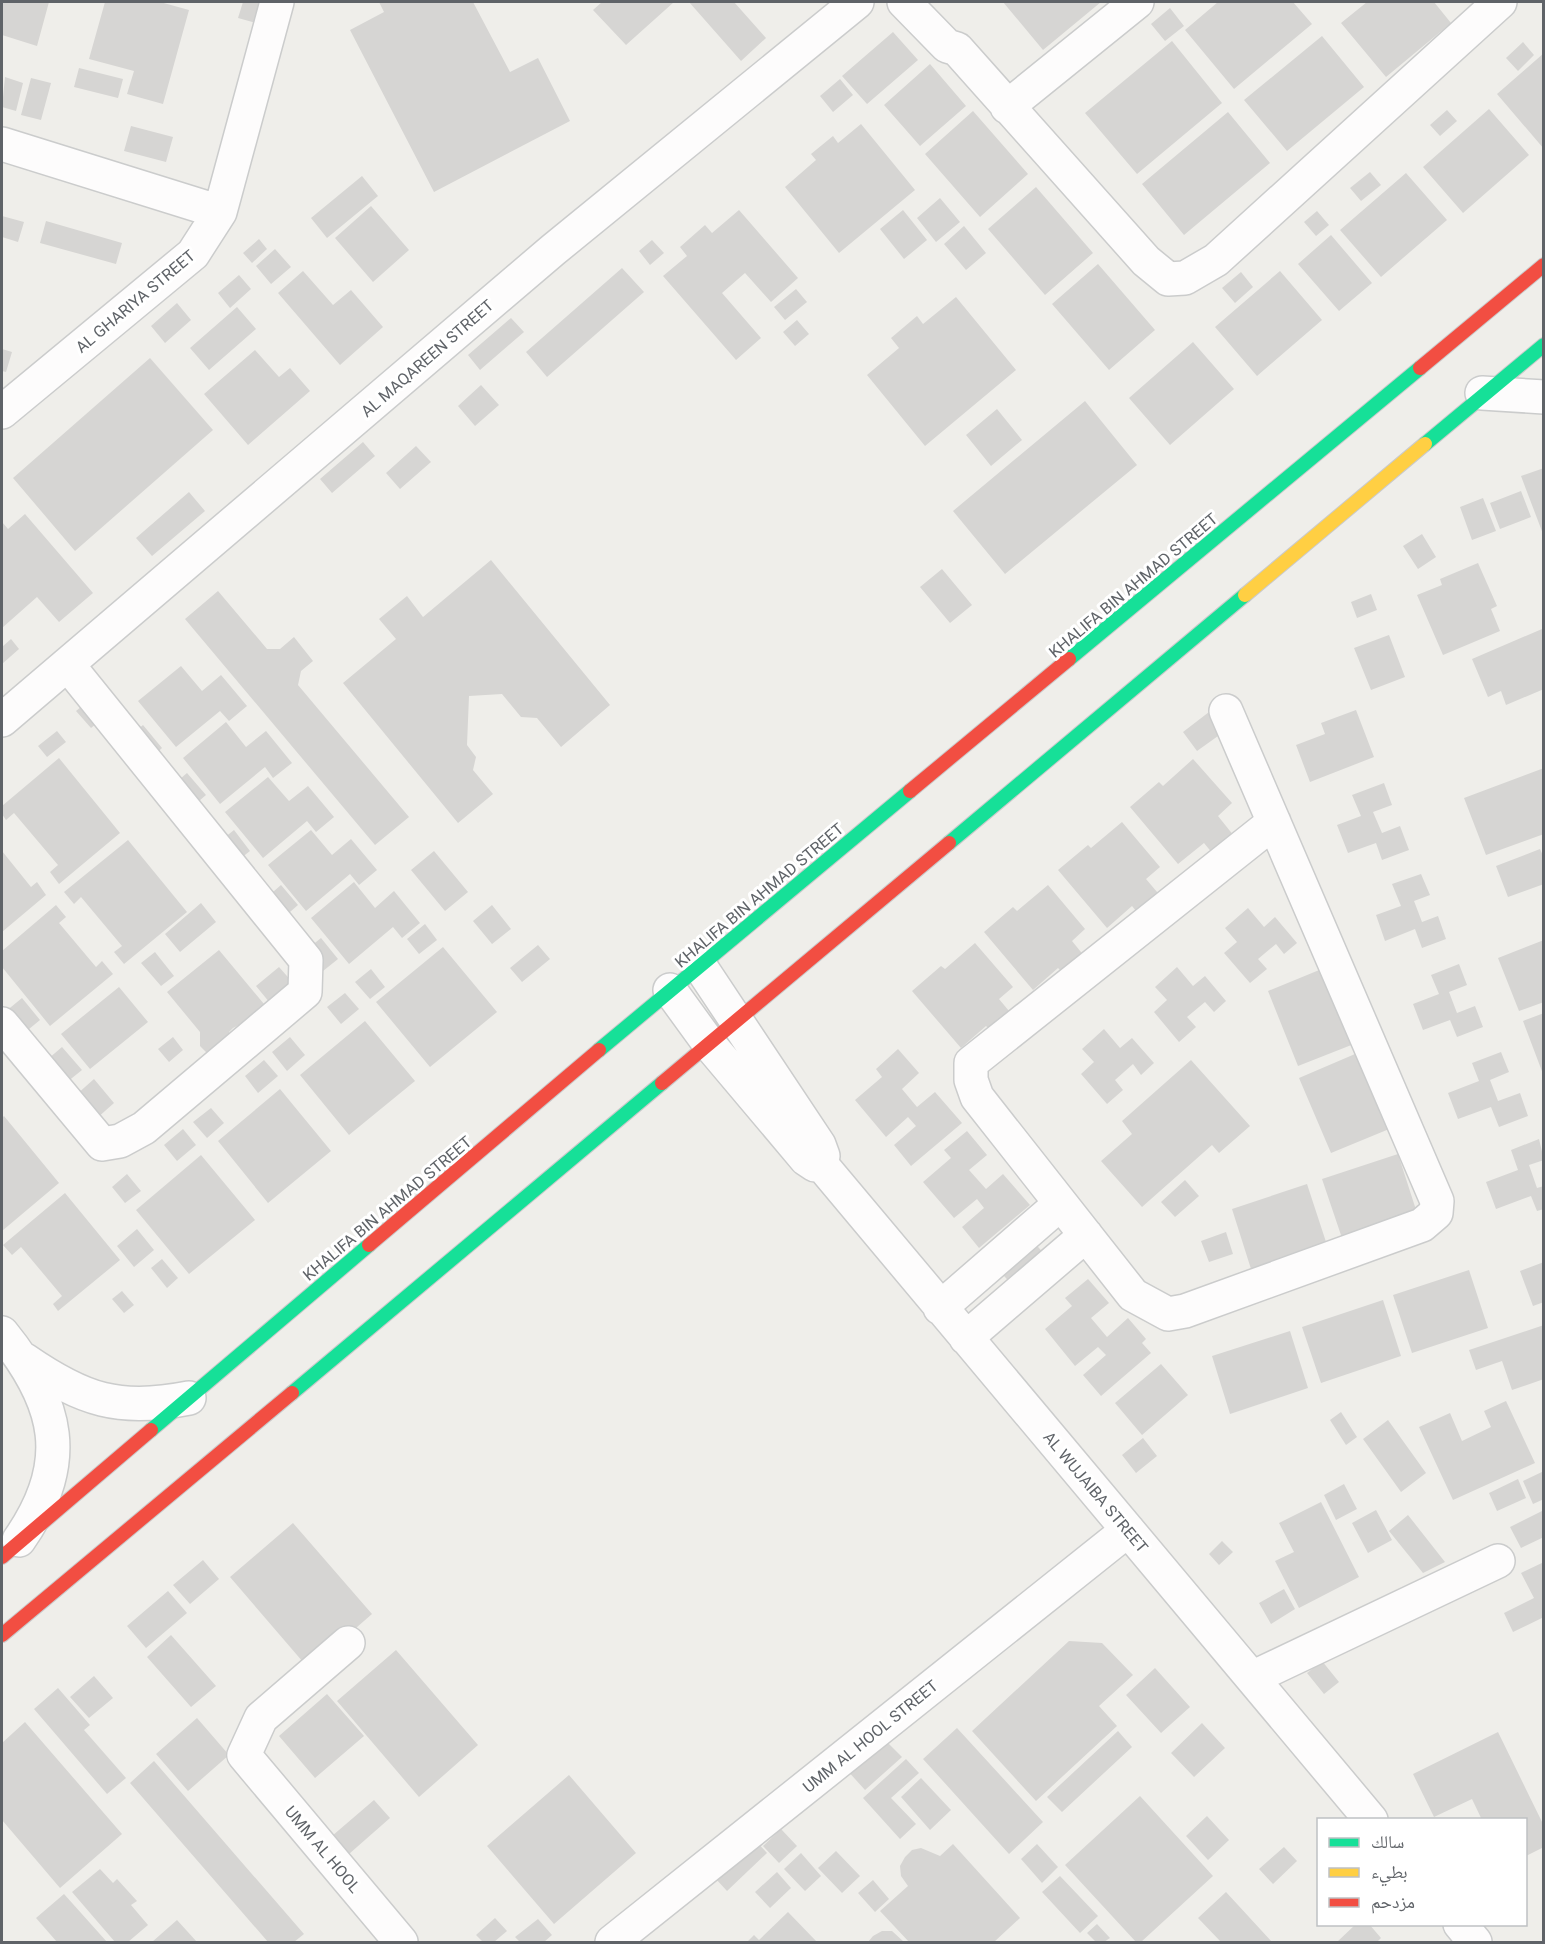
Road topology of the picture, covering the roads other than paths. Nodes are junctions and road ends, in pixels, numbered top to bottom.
1 (277, 2) edge
2 (856, 2) edge
3 (904, 2) edge
4 (929, 2) edge
5 (1137, 2) edge
6 (1500, 2) edge
7 (957, 49) junction
8 (1007, 107) junction
9 (2, 144) edge
10 (220, 212) junction
11 (1544, 266) edge
12 (1544, 345) edge
13 (1482, 393) junction
14 (1544, 397) edge
15 (2, 412) edge
16 (68, 665) junction
17 (1226, 711) dead end
18 (2, 720) edge
19 (1274, 822) junction
20 (700, 966) junction
21 (670, 990) junction
22 (737, 1021) junction
23 (2, 1024) edge
24 (710, 1045) junction
25 (821, 1164) junction
26 (1060, 1204) junction
27 (1086, 1235) junction
28 (940, 1308) junction
29 (966, 1338) junction
30 (11, 1345) edge
31 (189, 1398) junction
32 (1128, 1530) junction
33 (8, 1552) edge
34 (1498, 1561) dead end
35 (2, 1635) edge
36 (348, 1643) dead end
37 (1252, 1678) junction
38 (1369, 1818) edge
39 (1462, 1926) edge
40 (627, 1938) edge
41 (401, 1942) edge
42 (1475, 1942) edge

1 - 10 street, AL GHARIYA STREET
2 - 16 street, AL MAQAREEN STREET
3 - 7 street
4 - 7 street
5 - 8 street
6 - 8 street
7 - 8 street
9 - 10 street
10 - 15 street, AL GHARIYA STREET
11 - 20 street, KHALIFA BIN AHMAD STREET
12 - 13 street
13 - 14 street
13 - 22 street
16 - 18 street, AL MAQAREEN STREET
16 - 23 street
17 - 19 street
19 - 26 street
19 - 27 street
20 - 21 street, KHALIFA BIN AHMAD STREET
20 - 22 street
21 - 24 street
21 - 31 street, KHALIFA BIN AHMAD STREET
22 - 24 street
22 - 25 street
24 - 25 street
24 - 35 street
25 - 28 street, AL WUJAIBA STREET
26 - 27 street
26 - 28 street
27 - 29 street
28 - 29 street, AL WUJAIBA STREET
29 - 32 street, AL WUJAIBA STREET
30 - 31 street
30 - 33 street
31 - 33 street, KHALIFA BIN AHMAD STREET
32 - 37 street, AL WUJAIBA STREET
32 - 40 street, UMM AL HOOL STREET
34 - 37 street
36 - 41 street, UMM AL HOOL
37 - 38 street, AL WUJAIBA STREET
39 - 42 street

